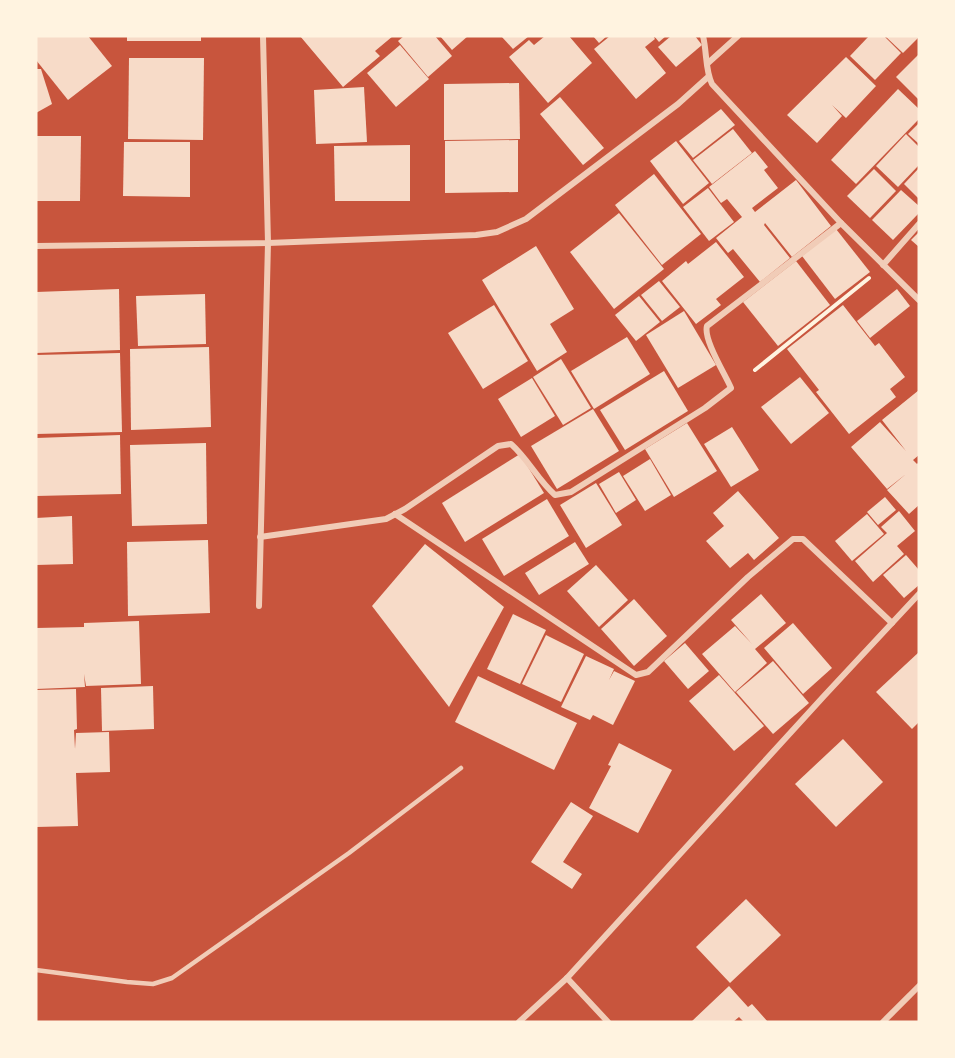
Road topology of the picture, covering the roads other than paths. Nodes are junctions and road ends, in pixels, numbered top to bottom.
1 (264, 36) edge
2 (703, 36) edge
3 (738, 36) edge
4 (708, 63) junction
5 (708, 77) junction
6 (841, 223) junction
7 (919, 224) edge
8 (268, 243) junction
9 (36, 246) edge
10 (883, 265) junction
11 (919, 300) edge
12 (394, 514) junction
13 (260, 537) junction
14 (919, 594) edge
15 (259, 606) dead end
16 (892, 623) junction
17 (461, 768) dead end
18 (36, 970) edge
19 (567, 978) junction
20 (919, 986) edge
21 (519, 1022) edge
22 (608, 1022) edge
23 (883, 1022) edge

1 - 8 street
2 - 4 street
3 - 4 street
4 - 5 street
5 - 6 street
5 - 8 street
6 - 10 street
6 - 12 street
7 - 10 street
8 - 9 street
8 - 13 street
10 - 11 street
12 - 13 street
12 - 16 street
13 - 15 street
14 - 16 street
16 - 19 street
17 - 18 lane
19 - 21 street
19 - 22 street
20 - 23 street

